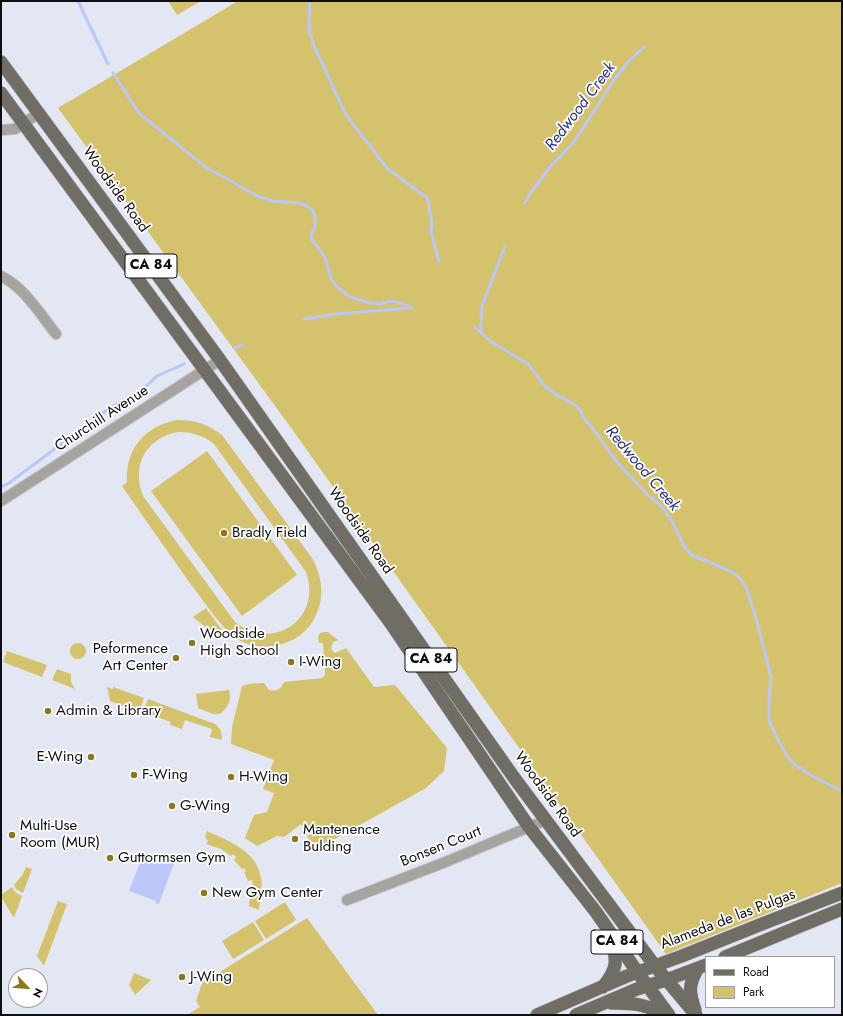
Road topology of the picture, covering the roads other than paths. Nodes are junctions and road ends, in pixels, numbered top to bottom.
1 (1, 62) edge
2 (1, 93) edge
3 (38, 113) junction
4 (23, 124) junction
5 (1, 130) edge
6 (1, 276) edge
7 (56, 334) dead end
8 (220, 360) junction
9 (205, 370) junction
10 (1, 502) edge
11 (546, 820) junction
12 (529, 827) junction
13 (842, 893) edge
14 (347, 900) dead end
15 (842, 909) edge
16 (767, 922) junction
17 (612, 935) junction
18 (773, 937) junction
19 (727, 956) edge
20 (655, 966) junction
21 (702, 967) edge
22 (638, 973) junction
23 (666, 980) junction
24 (648, 986) junction
25 (602, 987) junction
26 (605, 1003) junction
27 (537, 1015) edge
28 (576, 1015) edge
29 (665, 1015) edge
30 (669, 1015) edge
31 (697, 1015) edge

1 - 3 main road, Woodside Road / CA 84
2 - 4 main road, Woodside Road / CA 84
3 - 4 street
3 - 8 main road, Woodside Road / CA 84
4 - 5 street
4 - 9 main road, Woodside Road / CA 84
6 - 7 street
8 - 9 street, Churchill Avenue
8 - 11 main road, Woodside Road / CA 84
9 - 10 street, Churchill Avenue
9 - 12 main road, Woodside Road / CA 84
11 - 12 street, Bonsen Court
11 - 20 main road, Woodside Road / CA 84
12 - 14 street, Bonsen Court
12 - 17 main road, Woodside Road / CA 84
13 - 16 main road, Alameda de las Pulgas
15 - 18 main road, Alameda de las Pulgas
16 - 18 main road
16 - 20 main road, Alameda de las Pulgas
17 - 22 main road, Woodside Road / CA 84
17 - 25 main road
18 - 19 main road, Alameda de las Pulgas
20 - 22 main road, Alameda de las Pulgas
20 - 23 main road, Woodside Road / CA 84
21 - 23 main road
21 - 31 main road
22 - 24 main road, Woodside Road / CA 84
22 - 25 main road, Alameda de las Pulgas
23 - 24 main road
23 - 31 main road, Woodside Road / CA 84
24 - 26 main road
24 - 30 main road, Woodside Road / CA 84
25 - 27 main road, Alameda de las Pulgas
26 - 28 main road
26 - 29 main road

